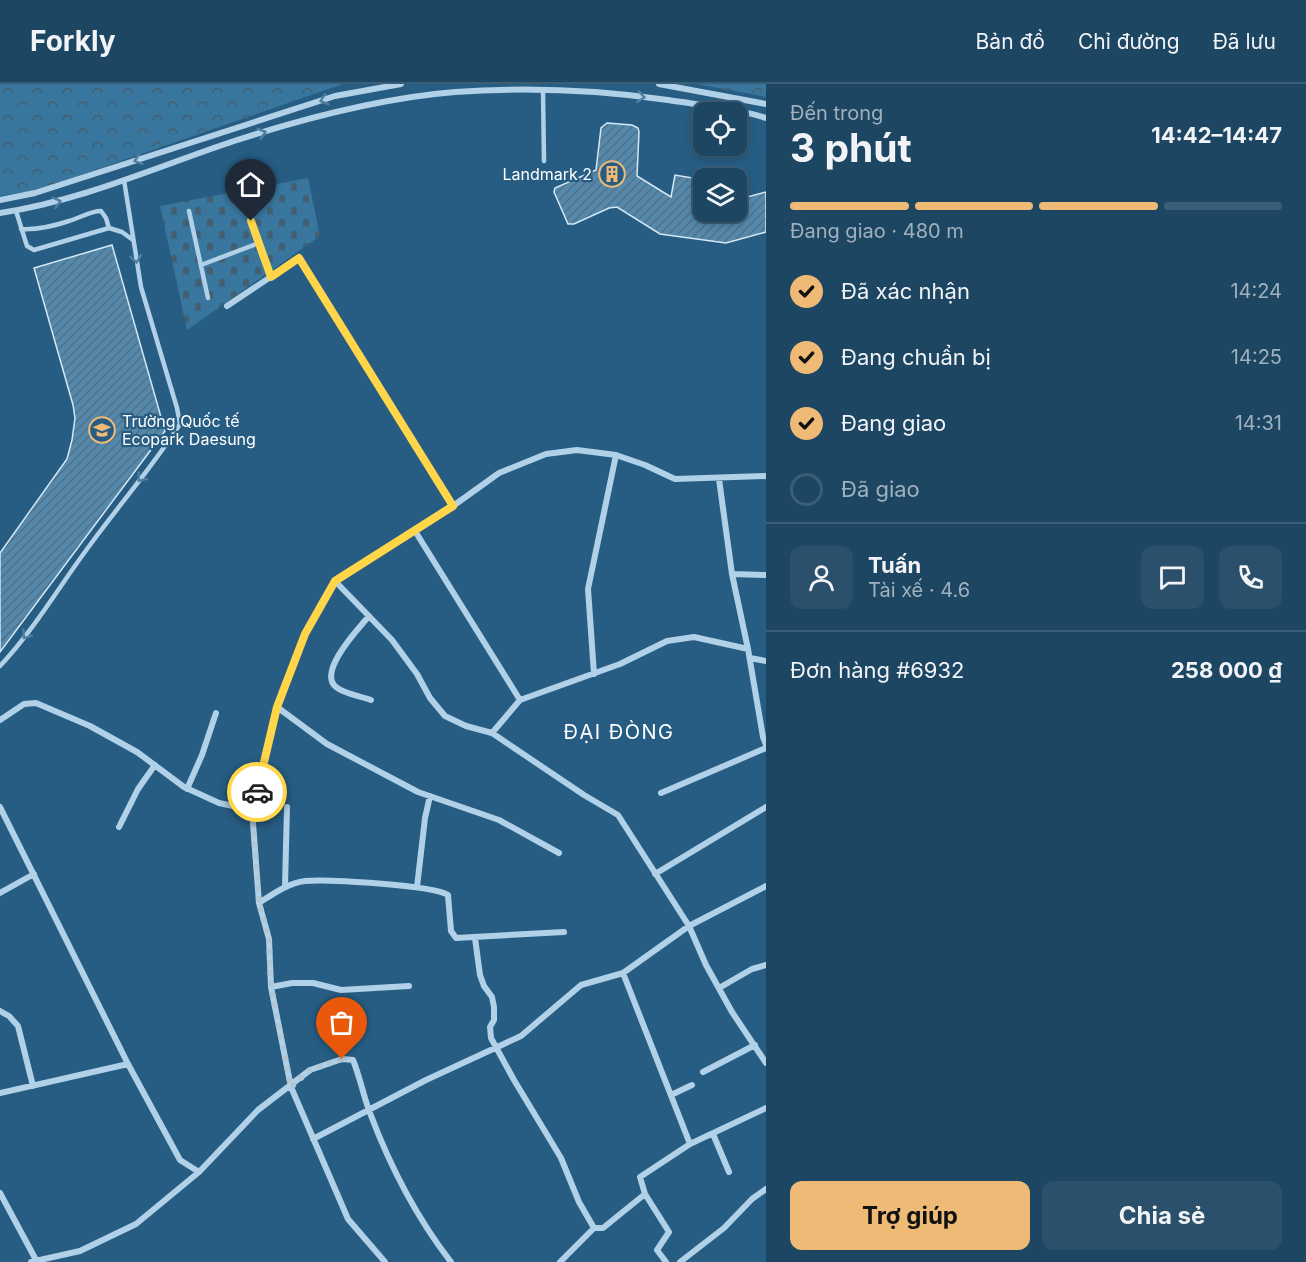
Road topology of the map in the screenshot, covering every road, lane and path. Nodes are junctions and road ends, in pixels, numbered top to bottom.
1 (401, 84) edge
2 (453, 84) edge
3 (659, 84) edge
4 (543, 91) junction
5 (454, 92) junction
6 (766, 104) edge
7 (766, 117) edge
8 (231, 129) junction
9 (235, 141) junction
10 (544, 161) dead end
11 (124, 180) junction
12 (23, 197) junction
13 (244, 199) dead end
14 (0, 200) edge
15 (24, 210) junction
16 (16, 211) junction
17 (189, 211) dead end
18 (0, 213) edge
19 (109, 228) junction
20 (21, 229) junction
21 (134, 240) junction
22 (259, 243) junction
23 (201, 265) junction
24 (271, 277) junction
25 (208, 298) dead end
26 (227, 306) dead end
27 (616, 455) junction
28 (766, 476) edge
29 (719, 478) junction
30 (453, 506) junction
31 (415, 531) junction
32 (732, 574) junction
33 (766, 575) edge
34 (335, 581) junction
35 (369, 615) junction
36 (748, 649) junction
37 (750, 658) junction
38 (766, 661) edge
39 (0, 666) edge
40 (594, 674) junction
41 (371, 700) dead end
42 (520, 700) junction
43 (277, 707) junction
44 (216, 713) dead end
45 (0, 720) edge
46 (492, 733) junction
47 (766, 747) edge
48 (155, 765) junction
49 (187, 789) junction
50 (661, 793) dead end
51 (430, 796) junction
52 (0, 807) edge
53 (287, 807) dead end
54 (766, 807) edge
55 (252, 810) junction
56 (119, 827) dead end
57 (559, 853) dead end
58 (34, 874) junction
59 (655, 874) junction
60 (766, 886) edge
61 (285, 887) junction
62 (417, 887) junction
63 (0, 893) edge
64 (259, 903) junction
65 (689, 926) junction
66 (564, 932) dead end
67 (475, 938) junction
68 (766, 965) edge
69 (623, 973) junction
70 (409, 986) dead end
71 (271, 987) junction
72 (719, 988) junction
73 (0, 1011) edge
74 (755, 1045) junction
75 (495, 1047) junction
76 (766, 1063) edge
77 (128, 1064) junction
78 (703, 1072) dead end
79 (692, 1085) dead end
80 (33, 1086) junction
81 (291, 1087) junction
82 (0, 1093) edge
83 (671, 1095) junction
84 (766, 1108) edge
85 (369, 1111) junction
86 (713, 1134) junction
87 (316, 1138) junction
88 (690, 1144) junction
89 (199, 1172) junction
90 (729, 1172) dead end
91 (766, 1189) edge
92 (0, 1193) edge
93 (645, 1194) junction
94 (594, 1228) junction
95 (33, 1261) edge
96 (381, 1261) edge
97 (451, 1262) edge
98 (560, 1262) edge
99 (666, 1262) edge
100 (680, 1262) edge

1 -> 8 street
2 - 5 street
3 - 6 street
4 - 5 street
4 -> 7 street
4 - 10 lane
9 -> 5 street
8 - 9 street
8 -> 12 street
9 - 11 street
15 -> 11 street
11 - 21 lane
12 - 14 street
12 - 15 street
13 - 22 lane
15 - 16 street
16 - 18 street
16 - 20 lane
17 - 23 lane
19 - 20 lane
19 - 20 lane
19 - 21 lane
21 -> 39 lane
22 - 23 lane
22 - 24 lane
23 - 25 lane
24 - 26 street
24 - 30 street
27 - 29 street
27 - 30 street
27 - 40 street
28 - 29 street
29 - 32 street
30 - 31 street
31 - 34 street
31 - 42 street
32 - 33 street
32 - 36 street
34 - 35 street
34 - 43 street
35 - 41 street
35 - 46 street
36 - 37 street
36 - 40 street
37 - 38 street
37 - 47 street
40 - 42 street
42 - 46 street
43 - 51 street
43 - 55 street
44 - 49 street
45 - 48 street
46 - 59 street
47 - 50 street
48 - 49 street
48 - 56 street
49 - 55 street
51 - 57 street
51 - 62 street
52 - 58 street
53 - 61 street
54 - 59 street
55 - 64 street
58 - 63 street
58 - 77 street
59 - 65 street
60 - 65 street
61 - 62 street
61 - 64 street
62 - 67 street
64 - 71 street
65 - 69 street
65 - 72 street
66 - 67 street
67 - 75 street
68 - 72 street
69 - 75 street
69 - 83 street
70 - 71 street
71 - 81 street
72 - 74 street
73 - 80 street
74 - 76 street
74 - 78 street
75 - 85 street
75 - 94 street
77 - 80 street
77 - 89 street
79 - 83 street
80 - 82 street
81 - 85 street
81 - 87 street
81 - 89 street
83 - 88 street
84 - 86 street
85 - 87 street
85 - 97 street
86 - 88 street
86 - 90 street
87 - 96 street
88 - 93 street
89 - 95 street
91 - 100 street
92 - 95 street
93 - 94 street
93 - 99 street
94 - 98 street

